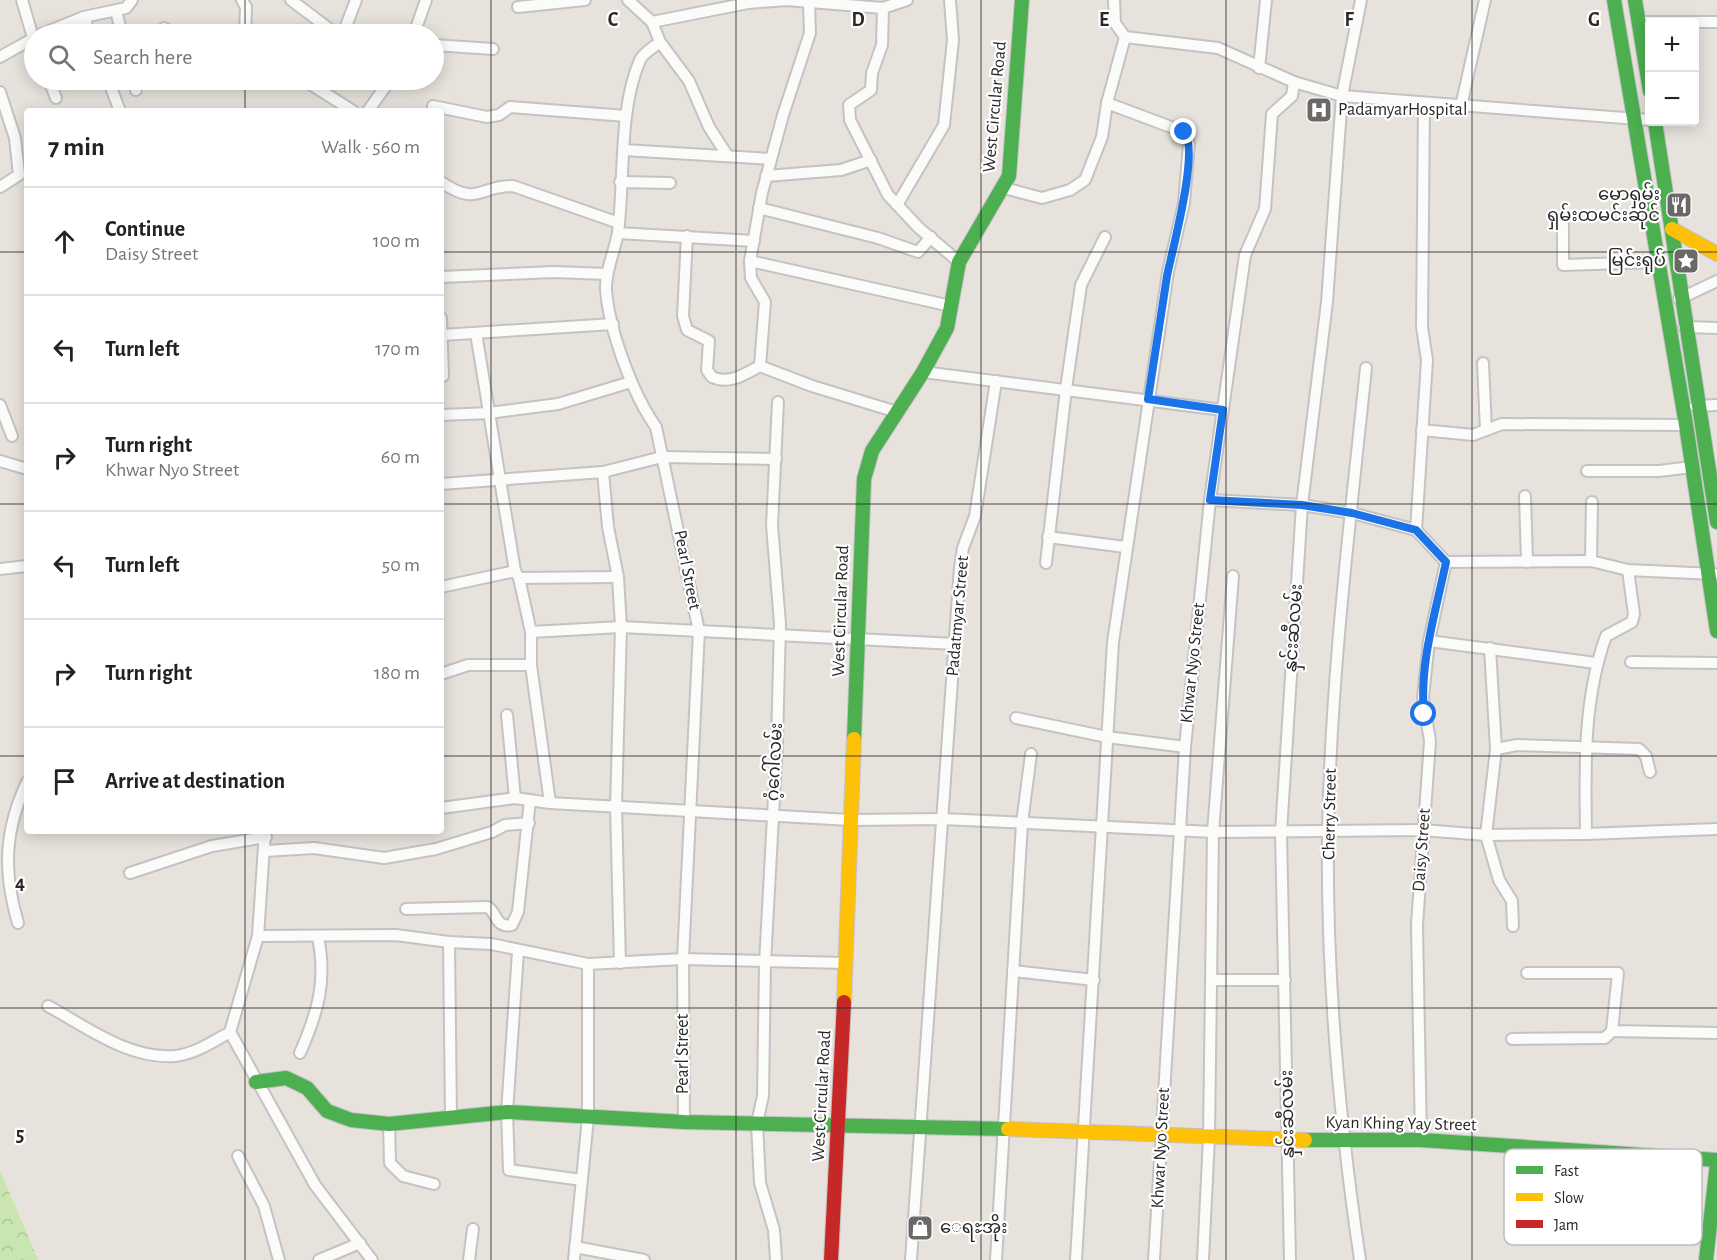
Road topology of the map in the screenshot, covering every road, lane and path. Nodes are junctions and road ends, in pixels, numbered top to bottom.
1 (22, 0) edge
2 (132, 0) edge
3 (242, 0) edge
4 (291, 0) edge
5 (356, 0) edge
6 (426, 0) edge
7 (585, 0) edge
8 (628, 0) edge
9 (950, 0) edge
10 (1022, 0) edge
11 (1114, 0) edge
12 (1266, 0) edge
13 (1360, 0) edge
14 (1485, 0) edge
15 (1614, 0) edge
16 (1635, 0) edge
17 (748, 1) edge
18 (903, 1) edge
19 (809, 3) junction
20 (518, 7) dead end
21 (883, 8) junction
22 (116, 11) junction
23 (84, 17) junction
24 (652, 22) junction
25 (1717, 22) edge
26 (31, 24) edge
27 (68, 24) edge
28 (86, 24) edge
29 (119, 24) edge
30 (245, 24) edge
31 (323, 24) edge
32 (347, 24) edge
33 (418, 24) edge
34 (1639, 28) junction
35 (1125, 37) junction
36 (1622, 37) junction
37 (660, 42) junction
38 (24, 44) edge
39 (444, 46) edge
40 (493, 49) dead end
41 (0, 57) edge
42 (1259, 68) junction
43 (1647, 72) edge
44 (1294, 82) junction
45 (53, 90) edge
46 (112, 90) edge
47 (320, 90) edge
48 (383, 90) edge
49 (0, 92) edge
50 (1342, 96) junction
51 (56, 98) dead end
52 (1107, 102) junction
53 (1424, 103) junction
54 (433, 106) dead end
55 (1461, 106) junction
56 (119, 108) edge
57 (348, 108) edge
58 (370, 108) edge
59 (443, 108) edge
60 (444, 108) edge
61 (626, 116) junction
62 (1643, 119) edge
63 (1655, 126) edge
64 (624, 150) junction
65 (727, 155) junction
66 (771, 159) junction
67 (871, 160) junction
68 (23, 176) edge
69 (766, 176) junction
70 (620, 182) junction
71 (670, 183) dead end
72 (444, 184) edge
73 (0, 187) edge
74 (1004, 188) junction
75 (897, 205) junction
76 (759, 208) junction
77 (1563, 225) dead end
78 (618, 227) junction
79 (1672, 229) junction
80 (687, 236) junction
81 (931, 237) junction
82 (1105, 237) dead end
83 (754, 241) junction
84 (1717, 254) edge
85 (750, 261) junction
86 (959, 262) junction
87 (1657, 262) junction
88 (607, 274) junction
89 (444, 277) edge
90 (1717, 281) edge
91 (1683, 298) junction
92 (1664, 304) junction
93 (951, 306) junction
94 (613, 324) junction
95 (1686, 327) junction
96 (1717, 328) edge
97 (1669, 329) junction
98 (476, 333) junction
99 (444, 335) edge
100 (1483, 363) dead end
101 (760, 366) junction
102 (1366, 369) dead end
103 (923, 372) junction
104 (996, 381) junction
105 (631, 382) junction
106 (1066, 389) junction
107 (1148, 399) junction
108 (778, 402) dead end
109 (0, 405) edge
110 (1700, 405) junction
111 (1717, 405) edge
112 (1683, 407) junction
113 (1223, 410) junction
114 (897, 412) junction
115 (489, 413) junction
116 (444, 415) edge
117 (1686, 425) junction
118 (1422, 430) junction
119 (1486, 430) junction
120 (12, 436) dead end
121 (662, 457) junction
122 (776, 459) junction
123 (0, 461) edge
124 (1692, 467) junction
125 (24, 468) edge
126 (1587, 471) dead end
127 (603, 472) junction
128 (499, 481) junction
129 (444, 484) edge
130 (1525, 496) dead end
131 (1210, 500) junction
132 (1592, 502) dead end
133 (1302, 505) junction
134 (1352, 513) junction
135 (1717, 522) edge
136 (1416, 530) junction
137 (1048, 537) junction
138 (1125, 548) junction
139 (1591, 561) junction
140 (1046, 562) dead end
141 (1446, 562) junction
142 (1527, 562) junction
143 (24, 566) edge
144 (0, 569) edge
145 (1628, 570) junction
146 (1713, 574) edge
147 (517, 575) junction
148 (1233, 576) dead end
149 (618, 577) junction
150 (444, 587) edge
151 (621, 627) junction
152 (699, 631) junction
153 (1717, 631) edge
154 (531, 632) junction
155 (780, 634) junction
156 (858, 638) junction
157 (1429, 642) junction
158 (955, 644) junction
159 (1490, 648) junction
160 (1631, 662) dead end
161 (1596, 663) junction
162 (1717, 663) edge
163 (531, 665) junction
164 (444, 673) edge
165 (507, 715) dead end
166 (1016, 718) dead end
167 (1107, 737) junction
168 (1185, 747) junction
169 (1496, 749) junction
170 (1584, 749) junction
171 (1031, 754) dead end
172 (1650, 772) dead end
173 (24, 788) edge
174 (515, 798) junction
175 (530, 800) junction
176 (550, 803) junction
177 (616, 807) junction
178 (444, 808) edge
179 (688, 811) junction
180 (771, 816) junction
181 (943, 819) junction
182 (850, 820) junction
183 (529, 823) junction
184 (1022, 823) junction
185 (1103, 825) junction
186 (1717, 829) edge
187 (1422, 830) junction
188 (1179, 831) junction
189 (1328, 831) junction
190 (1213, 832) junction
191 (1281, 832) junction
192 (266, 834) edge
193 (1586, 834) junction
194 (1486, 835) junction
195 (265, 851) junction
196 (130, 873) dead end
197 (406, 909) dead end
198 (18, 923) dead end
199 (1514, 926) dead end
200 (258, 936) junction
201 (318, 937) junction
202 (449, 942) junction
203 (518, 952) junction
204 (683, 959) junction
205 (620, 963) junction
206 (765, 963) junction
207 (846, 963) junction
208 (588, 964) junction
209 (1013, 971) junction
210 (1527, 974) dead end
211 (1094, 980) junction
212 (1211, 980) junction
213 (1285, 980) junction
214 (48, 1006) dead end
215 (1612, 1031) junction
216 (230, 1032) junction
217 (1717, 1034) edge
218 (1512, 1039) dead end
219 (300, 1053) dead end
220 (256, 1082) junction
221 (507, 1112) junction
222 (451, 1117) junction
223 (588, 1118) junction
224 (684, 1122) junction
225 (757, 1123) junction
226 (389, 1124) junction
227 (838, 1124) junction
228 (919, 1126) junction
229 (1002, 1129) junction
230 (1084, 1131) junction
231 (1162, 1135) junction
232 (1209, 1137) junction
233 (1289, 1140) junction
234 (1421, 1140) junction
235 (1343, 1141) junction
236 (1557, 1149) edge
237 (238, 1156) dead end
238 (1702, 1161) edge
239 (1717, 1162) edge
240 (582, 1180) junction
241 (434, 1184) dead end
242 (1714, 1216) edge
243 (473, 1229) dead end
244 (360, 1243) junction
245 (575, 1247) junction
246 (322, 1259) edge
247 (279, 1260) edge
248 (372, 1260) edge
249 (469, 1260) edge
250 (574, 1260) edge
251 (644, 1260) edge
252 (776, 1260) edge
253 (831, 1260) edge
254 (911, 1260) edge
255 (996, 1260) edge
256 (1076, 1260) edge
257 (1154, 1260) edge
258 (1203, 1260) edge
259 (1290, 1260) edge
260 (1360, 1260) edge
261 (1706, 1260) edge

1 - 26 street
2 - 22 street
3 - 30 street
4 - 31 street
5 - 32 street
6 - 33 street
7 - 20 street
8 - 24 street
9 - 75 street
10 - 74 main road, West Circular Road
11 - 35 street
12 - 42 street
13 - 50 street, နှင်းဆီလမ်း
14 - 55 street
15 - 36 main road
16 - 34 main road
17 - 19 street
17 - 24 street
18 - 21 street
19 - 21 street
19 - 66 street
21 - 67 street
22 - 23 street
22 - 29 street
23 - 27 street
23 - 28 street
24 - 37 street
25 - 34 street
34 - 36 main road
34 - 43 main road
35 - 42 street
35 - 52 street
36 - 62 main road
37 - 61 street, Pearl Street
37 - 65 street
38 - 41 street
39 - 40 street
42 - 44 street
44 - 50 street
44 - 113 street, Khwar Nyo Street
45 - 51 street
46 - 56 street
47 - 57 street
48 - 58 street
49 - 68 street
50 - 53 street
50 - 133 street, နှင်းဆီလမ်း
52 - 74 street
52 - 107 street
53 - 55 street
53 - 118 street
54 - 59 street
55 - 62 street
60 - 61 street
61 - 64 street, Pearl Street
62 - 87 main road
63 - 79 main road
64 - 65 street
64 - 70 street, Pearl Street
65 - 66 street
66 - 69 street
67 - 69 street
67 - 75 street
68 - 73 street
69 - 76 street
70 - 71 street
70 - 78 street, Pearl Street
72 - 78 street
74 - 86 main road, West Circular Road
75 - 81 street
76 - 81 street
76 - 83 street
77 - 87 street
78 - 80 street
78 - 88 street, Pearl Street
79 - 84 main road
79 - 91 main road
80 - 83 street
80 - 101 street
81 - 86 street
82 - 106 street
83 - 85 street
85 - 93 street
85 - 101 street
86 - 93 main road, West Circular Road
87 - 92 main road
88 - 89 street
88 - 94 street, Pearl Street
90 - 91 street
91 - 92 street
91 - 95 main road
92 - 97 main road
93 - 103 main road, West Circular Road
94 - 98 street
94 - 105 street, Pearl Street
95 - 96 street
95 - 97 street
95 - 110 main road
97 - 112 main road
98 - 99 street
98 - 115 street
100 - 119 street
101 - 114 street
102 - 134 street, Cherry Street
103 - 104 street
103 - 114 main road, West Circular Road
104 - 106 street
104 - 158 street, Padatmyar Street
105 - 115 street
105 - 121 street, Pearl Street
106 - 107 street
106 - 137 street
107 - 113 street
107 - 138 street
108 - 122 street, ဂံ့ဂေါ်လမ်း
109 - 120 street
110 - 111 street
110 - 112 street
110 - 135 main road
112 - 117 main road
113 - 131 street, Khwar Nyo Street
114 - 156 main road, West Circular Road
115 - 116 street
115 - 128 street
117 - 119 street
117 - 124 main road
118 - 119 street
118 - 136 street
121 - 122 street
121 - 127 street
121 - 152 street, Pearl Street
122 - 155 street, ဂံ့ဂေါ်လမ်း
123 - 125 street
124 - 126 street
124 - 146 main road
127 - 128 street
127 - 149 street
128 - 129 street
128 - 147 street
130 - 142 street
131 - 133 street
131 - 168 street, Khwar Nyo Street
132 - 139 street
133 - 134 street
133 - 191 street, နှင်းဆီလမ်း
134 - 136 street
134 - 189 street, Cherry Street
136 - 141 street
137 - 138 street
137 - 140 street
138 - 167 street
139 - 142 street
139 - 145 street
141 - 142 street
141 - 157 street, Daisy Street
143 - 144 street
145 - 146 street
145 - 161 street
146 - 153 main road
147 - 149 street
147 - 150 street
147 - 154 street
148 - 190 street
149 - 151 street
151 - 152 street
151 - 154 street
151 - 177 street
152 - 155 street
152 - 179 street, Pearl Street
154 - 163 street
155 - 156 street
155 - 180 street, ဂံ့ဂေါ်လမ်း
156 - 158 street
156 - 182 main road, West Circular Road
157 - 159 street
157 - 187 street, Daisy Street
158 - 181 street, Padatmyar Street
159 - 161 street
159 - 169 street
160 - 162 street
161 - 170 street
163 - 164 street
163 - 176 street
165 - 174 street
166 - 167 street
167 - 168 street
167 - 185 street
168 - 188 street, Khwar Nyo Street
169 - 170 street
169 - 194 street
170 - 172 street
170 - 193 street
171 - 184 street
173 - 198 street
174 - 175 street
174 - 178 street
175 - 176 street
175 - 183 street
176 - 177 street
177 - 179 street
177 - 205 street
179 - 180 street
179 - 204 street, Pearl Street
180 - 182 street
180 - 206 street, ဂံ့ဂေါ်လမ်း
181 - 182 street
181 - 184 street
181 - 228 street, Padatmyar Street
182 - 207 main road, West Circular Road
183 - 195 street
183 - 197 street
184 - 185 street
184 - 209 street
185 - 188 street
185 - 211 street
186 - 193 street
187 - 189 street
187 - 194 street
187 - 234 street, Daisy Street
188 - 190 street
188 - 231 street, Khwar Nyo Street
189 - 191 street
189 - 235 street, Cherry Street
190 - 191 street
190 - 212 street
191 - 213 street, နှင်းဆီလမ်း
192 - 195 street
192 - 196 street
193 - 194 street
194 - 199 street
195 - 200 street
200 - 201 street
200 - 216 street
201 - 202 street
201 - 219 street
202 - 203 street
202 - 222 street
203 - 208 street
203 - 221 street
204 - 205 street
204 - 206 street
204 - 224 street, Pearl Street
205 - 208 street
206 - 207 street
206 - 225 street, ဂံ့ဂေါ်လမ်း
207 - 227 main road, West Circular Road
208 - 223 street
209 - 211 street
209 - 229 street
210 - 215 street
211 - 230 street
212 - 213 street
212 - 232 street
213 - 233 street, နှင်းဆီလမ်း
214 - 216 street
215 - 217 street
215 - 218 street
216 - 220 street
220 - 226 main road, Kyan Khing Yay Street
220 - 244 street
221 - 222 main road, Kyan Khing Yay Street
221 - 223 main road, Kyan Khing Yay Street
221 - 240 street
222 - 226 main road, Kyan Khing Yay Street
223 - 224 main road, Kyan Khing Yay Street
223 - 240 street
224 - 225 main road, Kyan Khing Yay Street
225 - 227 main road, Kyan Khing Yay Street
225 - 252 street, ဂံ့ဂေါ်လမ်း
226 - 241 street
227 - 228 main road, Kyan Khing Yay Street
227 - 253 main road, West Circular Road
228 - 229 main road, Kyan Khing Yay Street
228 - 254 street, Padatmyar Street
229 - 230 main road, Kyan Khing Yay Street
229 - 255 street
230 - 231 main road, Kyan Khing Yay Street
230 - 256 street
231 - 232 main road, Kyan Khing Yay Street
231 - 257 street, Khwar Nyo Street
232 - 233 main road, Kyan Khing Yay Street
232 - 258 street
233 - 235 main road, Kyan Khing Yay Street
233 - 259 street, နှင်းဆီလမ်း
234 - 235 main road, Kyan Khing Yay Street
234 - 236 main road, Kyan Khing Yay Street
235 - 260 street, Cherry Street
237 - 247 street
238 - 239 main road, Kyan Khing Yay Street
239 - 242 main road
240 - 245 street
242 - 261 main road
243 - 249 street
244 - 246 street
244 - 248 street
245 - 250 street
245 - 251 street

